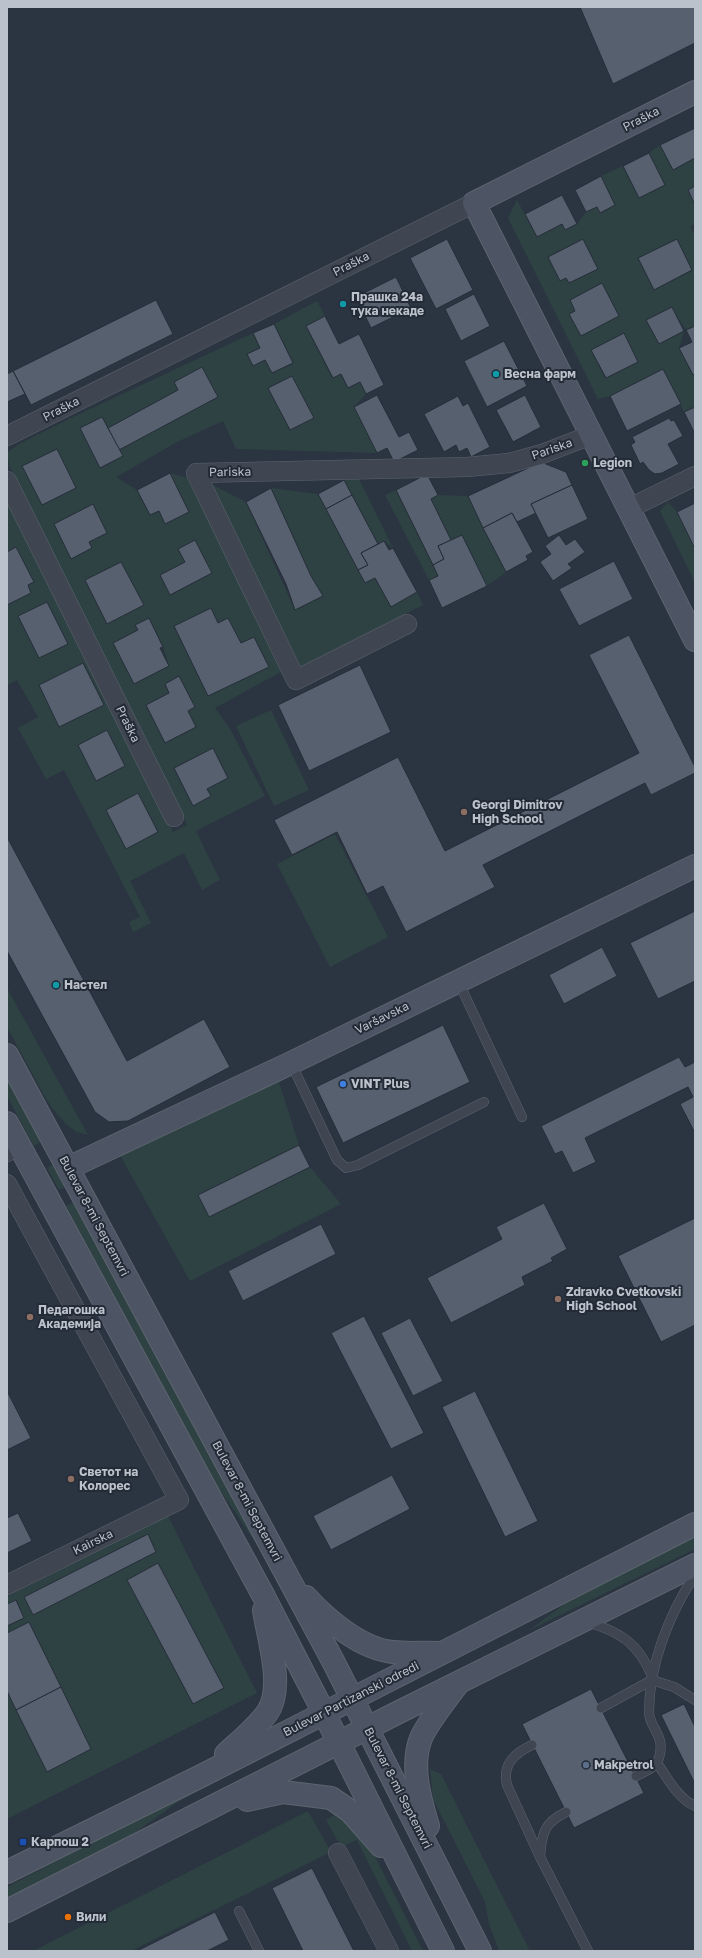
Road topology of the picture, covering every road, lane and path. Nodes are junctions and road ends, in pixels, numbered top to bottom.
1 (695, 92) edge
2 (474, 203) junction
3 (591, 435) junction
4 (7, 436) edge
5 (695, 476) edge
6 (7, 481) edge
7 (628, 509) junction
8 (406, 624) dead end
9 (695, 640) edge
10 (174, 817) dead end
11 (695, 866) edge
12 (458, 981) junction
13 (7, 1055) edge
14 (291, 1063) junction
15 (484, 1102) dead end
16 (522, 1117) dead end
17 (10, 1138) edge
18 (68, 1168) junction
19 (9, 1192) edge
20 (118, 1328) junction
21 (93, 1342) junction
22 (695, 1524) edge
23 (695, 1565) edge
24 (695, 1575) edge
25 (290, 1581) junction
26 (7, 1585) edge
27 (262, 1593) junction
28 (582, 1621) junction
29 (442, 1653) junction
30 (652, 1678) junction
31 (459, 1682) junction
32 (352, 1698) junction
33 (695, 1700) edge
34 (601, 1708) dead end
35 (324, 1713) junction
36 (367, 1729) junction
37 (339, 1743) junction
38 (532, 1745) dead end
39 (657, 1763) junction
40 (201, 1776) junction
41 (636, 1776) dead end
42 (216, 1806) junction
43 (695, 1806) edge
44 (566, 1812) dead end
45 (338, 1853) dead end
46 (540, 1857) junction
47 (399, 1865) junction
48 (439, 1867) junction
49 (7, 1872) edge
50 (7, 1911) edge
51 (239, 1911) dead end
52 (259, 1951) edge
53 (389, 1951) edge
54 (443, 1951) edge
55 (480, 1951) edge
56 (588, 1951) edge

1 - 2 street, Praška
2 - 3 street
2 - 4 street, Praška
3 - 7 street
3 - 8 street, Pariska
5 - 7 street
6 - 10 street, Praška
7 - 9 street
11 - 12 street, Varšavska
12 - 14 street, Varšavska
12 - 16 lane
13 - 18 street, Bulevar 8-mi Septemvri
14 - 15 lane
14 - 18 street, Varšavska
17 - 20 street
18 - 25 street, Bulevar 8-mi Septemvri
19 - 21 street
20 - 21 street
20 - 27 street
21 - 26 street, Kairska
22 - 29 street, Bulevar Partizanski odredi
23 - 28 street
24 - 30 lane
25 - 29 street
25 - 32 street, Bulevar 8-mi Septemvri
27 - 35 street
27 - 40 street
28 - 30 lane
28 - 31 street
29 - 32 street, Bulevar Partizanski odredi
30 - 33 lane
30 - 34 lane
30 - 39 lane
31 - 36 street
31 - 48 street
32 - 35 street, Bulevar Partizanski odredi
32 - 36 street, Bulevar 8-mi Septemvri
35 - 37 street
35 - 40 street, Bulevar Partizanski odredi
36 - 37 street
36 - 48 street, Bulevar 8-mi Septemvri
37 - 42 street
37 - 47 street
38 - 46 lane
39 - 41 lane
39 - 43 lane
40 - 49 street, Bulevar Partizanski odredi
42 - 47 street
42 - 50 street
44 - 46 lane
45 - 53 street
46 - 56 lane
47 - 54 street
48 - 55 street, Bulevar 8-mi Septemvri
51 - 52 lane

